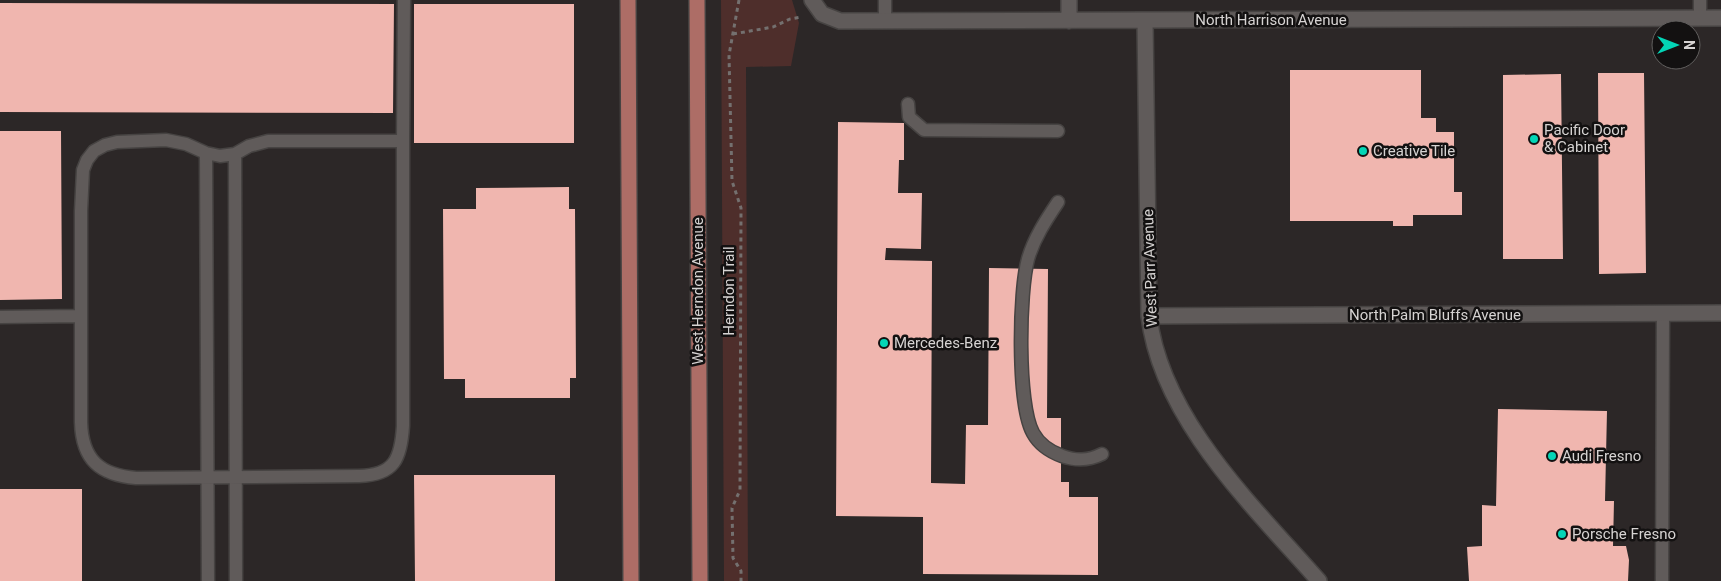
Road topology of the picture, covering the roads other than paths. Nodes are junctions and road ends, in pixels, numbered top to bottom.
1 (404, 0) edge
2 (628, 0) edge
3 (697, 0) edge
4 (812, 0) edge
5 (884, 0) edge
6 (1069, 0) edge
7 (1700, 0) edge
8 (1700, 18) junction
9 (1721, 18) edge
10 (884, 21) junction
11 (1069, 21) junction
12 (1145, 21) junction
13 (908, 104) dead end
14 (1058, 131) dead end
15 (403, 141) junction
16 (206, 153) junction
17 (235, 154) junction
18 (1058, 202) dead end
19 (1721, 313) edge
20 (1663, 314) junction
21 (0, 316) edge
22 (80, 316) junction
23 (1150, 316) junction
24 (1102, 454) dead end
25 (207, 478) junction
26 (235, 479) junction
27 (208, 581) edge
28 (236, 581) edge
29 (631, 581) edge
30 (700, 581) edge
31 (1319, 581) edge
32 (1662, 581) edge

1 - 15 lane
2 - 29 main road
3 - 30 main road, West Herndon Avenue
4 - 10 street, North Harrison Avenue
5 - 10 lane
6 - 11 street
7 - 8 lane
8 - 9 street, North Harrison Avenue
8 - 12 street, North Harrison Avenue
10 - 11 street, North Harrison Avenue
11 - 12 street, North Harrison Avenue
12 - 23 street, West Parr Avenue
13 - 14 lane
15 - 17 lane
15 - 26 lane
16 - 17 lane
16 - 22 lane
16 - 25 lane
17 - 26 lane
18 - 24 lane
19 - 20 street, North Palm Bluffs Avenue
20 - 23 street, North Palm Bluffs Avenue
20 - 32 lane
21 - 22 lane
22 - 25 lane
23 - 31 street, West Parr Avenue
25 - 26 lane
25 - 27 lane
26 - 28 lane

